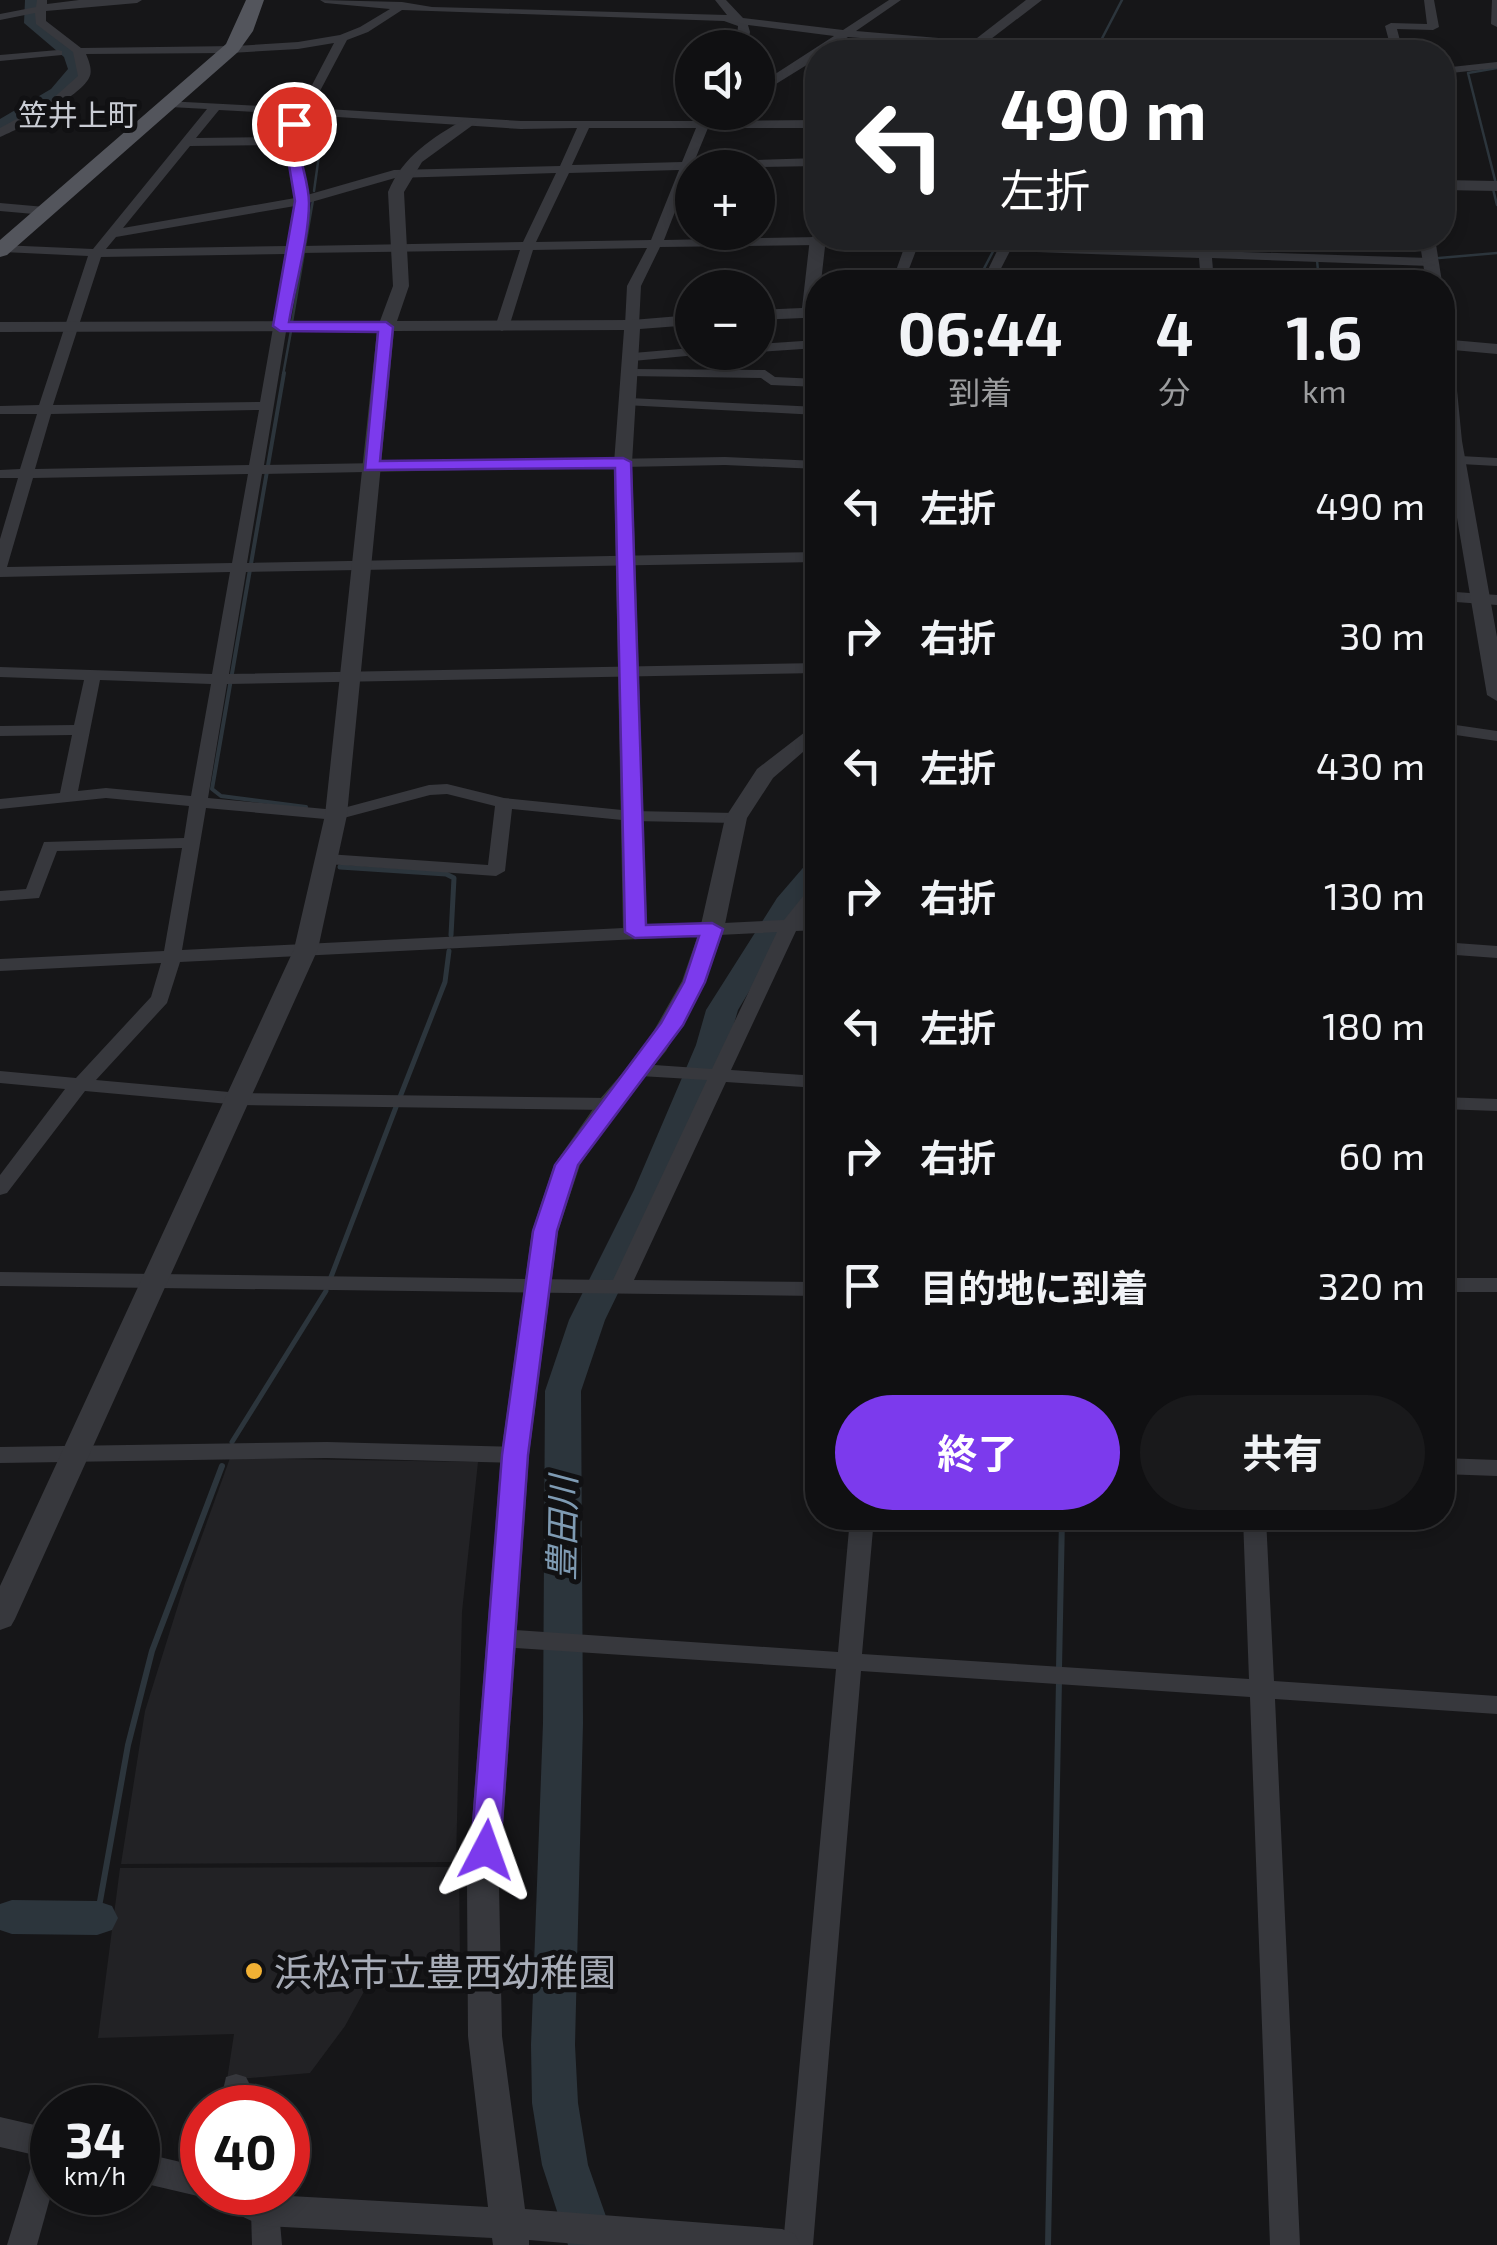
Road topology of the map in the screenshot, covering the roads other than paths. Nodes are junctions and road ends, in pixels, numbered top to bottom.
1 (136, 0) edge
2 (254, 0) edge
3 (326, 0) edge
4 (720, 0) edge
5 (896, 0) edge
6 (1036, 0) edge
7 (1429, 0) edge
8 (1497, 0) edge
9 (403, 4) edge
10 (40, 6) edge
11 (0, 17) edge
12 (740, 20) junction
13 (1497, 24) edge
14 (746, 30) edge
15 (844, 34) junction
16 (342, 38) junction
17 (834, 40) edge
18 (895, 40) edge
19 (983, 40) edge
20 (1394, 40) edge
21 (231, 49) junction
22 (80, 51) junction
23 (58, 53) dead end
24 (0, 58) edge
25 (805, 58) edge
26 (1497, 65) edge
27 (1455, 70) edge
28 (775, 77) edge
29 (170, 103) junction
30 (216, 106) junction
31 (300, 112) junction
32 (675, 120) edge
33 (470, 122) junction
34 (775, 122) edge
35 (805, 123) edge
36 (585, 125) junction
37 (0, 133) edge
38 (186, 142) junction
39 (292, 142) junction
40 (805, 162) edge
41 (775, 163) edge
42 (675, 166) edge
43 (564, 170) junction
44 (405, 174) junction
45 (1455, 184) edge
46 (1497, 186) edge
47 (675, 196) edge
48 (302, 201) junction
49 (0, 206) edge
50 (45, 211) junction
51 (109, 234) junction
52 (805, 239) edge
53 (656, 243) junction
54 (528, 246) junction
55 (399, 248) junction
56 (1, 249) edge
57 (302, 249) junction
58 (1091, 250) edge
59 (1206, 250) edge
60 (1428, 250) edge
61 (96, 253) junction
62 (1206, 254) junction
63 (1430, 262) junction
64 (1207, 270) edge
65 (1432, 270) edge
66 (805, 312) edge
67 (775, 314) edge
68 (675, 321) edge
69 (632, 324) junction
70 (280, 326) junction
71 (0, 327) edge
72 (71, 327) junction
73 (386, 327) junction
74 (502, 327) junction
75 (1455, 340) edge
76 (805, 346) edge
77 (775, 347) edge
78 (1497, 348) edge
79 (675, 356) edge
80 (633, 365) junction
81 (805, 383) edge
82 (630, 402) junction
83 (266, 406) junction
84 (45, 409) junction
85 (0, 410) edge
86 (805, 410) edge
87 (1455, 460) edge
88 (623, 462) junction
89 (1497, 462) edge
90 (805, 465) edge
91 (371, 466) junction
92 (257, 468) junction
93 (0, 474) edge
94 (26, 474) junction
95 (1455, 478) edge
96 (805, 557) edge
97 (625, 561) junction
98 (361, 566) junction
99 (240, 568) junction
100 (0, 569) edge
101 (1455, 597) edge
102 (1488, 600) edge
103 (805, 668) edge
104 (628, 671) junction
105 (0, 672) edge
106 (94, 675) junction
107 (348, 677) junction
108 (228, 679) junction
109 (1497, 694) edge
110 (79, 730) junction
111 (1455, 730) edge
112 (0, 732) edge
113 (1497, 736) edge
114 (805, 739) edge
115 (68, 798) junction
116 (198, 800) junction
117 (504, 802) junction
118 (0, 804) edge
119 (336, 815) junction
120 (632, 816) junction
121 (736, 818) junction
122 (189, 843) junction
123 (327, 859) junction
124 (0, 896) edge
125 (805, 904) edge
126 (805, 925) edge
127 (787, 926) junction
128 (712, 929) junction
129 (635, 932) junction
130 (306, 949) junction
131 (1455, 949) edge
132 (1497, 952) edge
133 (172, 956) junction
134 (0, 965) edge
135 (640, 1070) junction
136 (716, 1075) junction
137 (0, 1076) edge
138 (805, 1081) edge
139 (82, 1087) junction
140 (240, 1099) junction
141 (1455, 1103) edge
142 (610, 1104) junction
143 (1497, 1105) edge
144 (0, 1157) edge
145 (23, 1159) junction
146 (0, 1189) edge
147 (0, 1279) edge
148 (156, 1280) junction
149 (1497, 1284) edge
150 (1455, 1285) edge
151 (536, 1287) junction
152 (618, 1288) junction
153 (805, 1290) edge
154 (79, 1451) junction
155 (0, 1454) edge
156 (515, 1455) junction
157 (1455, 1466) edge
158 (1497, 1468) edge
159 (861, 1530) edge
160 (1256, 1530) edge
161 (0, 1619) edge
162 (502, 1638) junction
163 (852, 1662) junction
164 (1263, 1688) junction
165 (1497, 1706) edge
166 (0, 2132) edge
167 (30, 2139) edge
168 (31, 2215) edge
169 (256, 2216) edge
170 (509, 2234) edge
171 (609, 2236) edge
172 (22, 2245) edge
173 (782, 2245) edge
174 (798, 2245) edge
175 (1285, 2245) edge

1 - 10 street
2 - 21 main road
3 - 9 street
4 - 12 street
5 - 15 street
6 - 19 street
7 - 20 street
8 - 13 street
9 - 12 street
9 - 16 street
10 - 11 street
10 - 22 street
12 - 14 street
12 - 15 street
15 - 17 street
15 - 18 street
16 - 21 street
16 - 31 street
21 - 22 street
21 - 29 main road
22 - 37 street
23 - 24 street
25 - 28 street
26 - 27 street
29 - 30 street
29 - 50 main road
30 - 31 street
30 - 38 street
31 - 33 street
31 - 39 street
32 - 36 street
33 - 36 street
33 - 44 street
34 - 35 street
36 - 43 street
38 - 39 street
38 - 51 street
39 - 48 street
40 - 41 street
42 - 43 street
43 - 44 street
43 - 54 street
44 - 48 street
44 - 55 street
45 - 46 street
47 - 53 street
48 - 51 street
48 - 57 street
49 - 50 street
50 - 56 main road
51 - 61 street
52 - 53 street
53 - 54 street
53 - 69 street
54 - 55 street
54 - 74 street
55 - 57 street
55 - 73 street
56 - 61 street
57 - 61 street
57 - 70 street
58 - 62 street
59 - 62 street
60 - 63 street
61 - 72 street
62 - 63 street
62 - 64 street
63 - 65 street
66 - 67 street
68 - 69 street
69 - 74 street
69 - 80 street
70 - 72 street
70 - 73 street
70 - 83 street
71 - 72 street
72 - 84 street
73 - 74 street
73 - 91 street
75 - 78 street
76 - 77 street
79 - 80 street
80 - 81 street
80 - 82 street
82 - 86 street
82 - 88 street
83 - 84 street
83 - 92 street
84 - 85 street
84 - 94 street
87 - 89 street
88 - 90 street
88 - 91 street
88 - 97 street
91 - 92 street
91 - 98 street
92 - 94 street
92 - 99 street
93 - 94 street
94 - 100 street
95 - 102 street
96 - 97 street
97 - 98 street
97 - 104 street
98 - 99 street
98 - 107 street
99 - 100 street
99 - 108 street
101 - 102 street
102 - 109 street
103 - 104 street
104 - 107 street
104 - 120 street
105 - 106 street
106 - 108 street
106 - 110 street
107 - 108 street
107 - 119 street
108 - 116 street
110 - 112 street
110 - 115 street
111 - 113 street
114 - 121 street
115 - 116 street
115 - 118 street
116 - 119 street
116 - 122 street
117 - 119 street
117 - 120 street
117 - 123 street
119 - 123 street
120 - 121 street
120 - 129 street
121 - 128 street
122 - 124 street
122 - 133 street
123 - 130 street
125 - 127 street
126 - 127 street
127 - 128 street
127 - 136 street
128 - 129 street
128 - 135 street
129 - 130 street
130 - 133 street
130 - 140 street
131 - 132 street
133 - 134 street
133 - 139 street
135 - 136 street
135 - 142 street
136 - 138 street
136 - 152 street
137 - 139 street
139 - 140 street
139 - 145 street
140 - 142 street
140 - 148 street
141 - 143 street
142 - 151 street
144 - 145 street
145 - 146 street
147 - 148 street
148 - 151 street
148 - 154 street
149 - 150 street
151 - 152 street
151 - 156 street
152 - 153 street
154 - 155 street
154 - 156 street
154 - 161 street
156 - 162 street
157 - 158 street
159 - 163 street
160 - 164 street
162 - 163 street
162 - 170 street
163 - 164 street
163 - 174 street
164 - 165 street
164 - 175 street
166 - 167 street
168 - 172 street
169 - 170 street
170 - 171 street
171 - 173 street

